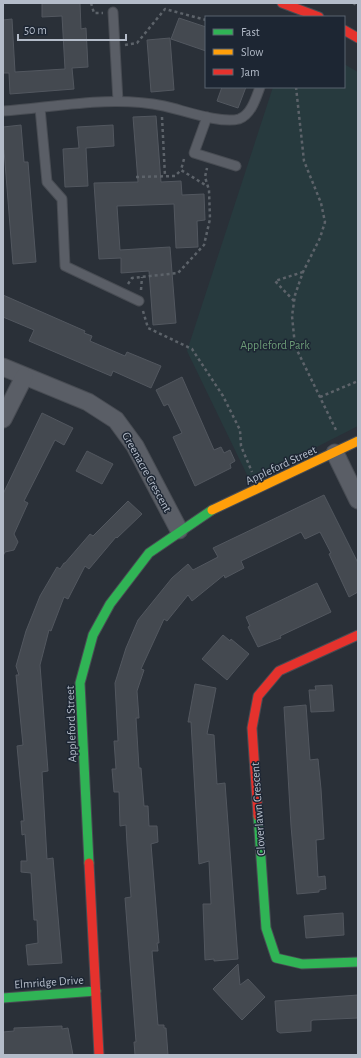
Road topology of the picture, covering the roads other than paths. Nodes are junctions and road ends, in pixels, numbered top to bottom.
1 (283, 6) edge
2 (113, 12) road end
3 (316, 16) edge
4 (345, 31) edge
5 (358, 38) edge
6 (260, 88) edge
7 (118, 101) junction
8 (40, 108) junction
9 (3, 111) edge
10 (207, 117) junction
11 (236, 166) dead end
12 (141, 302) road end
13 (3, 368) edge
14 (24, 377) junction
15 (3, 419) edge
16 (358, 441) edge
17 (340, 450) junction
18 (358, 500) edge
19 (179, 530) junction
20 (358, 635) edge
21 (358, 962) edge
22 (96, 991) junction
23 (3, 998) edge
24 (100, 1055) edge

1 - 3 street
2 - 7 lane
4 - 5 street
6 - 10 lane
7 - 8 lane
7 - 10 lane
8 - 9 lane
8 - 12 lane
10 - 11 lane
13 - 14 street, Greenacre Crescent
14 - 15 street
14 - 19 street, Greenacre Crescent
16 - 17 street, Appleford Street
17 - 18 street
17 - 19 street, Appleford Street
19 - 22 street, Appleford Street
20 - 21 street, Cloverlawn Crescent
22 - 23 street, Elmridge Drive
22 - 24 street, Appleford Street

